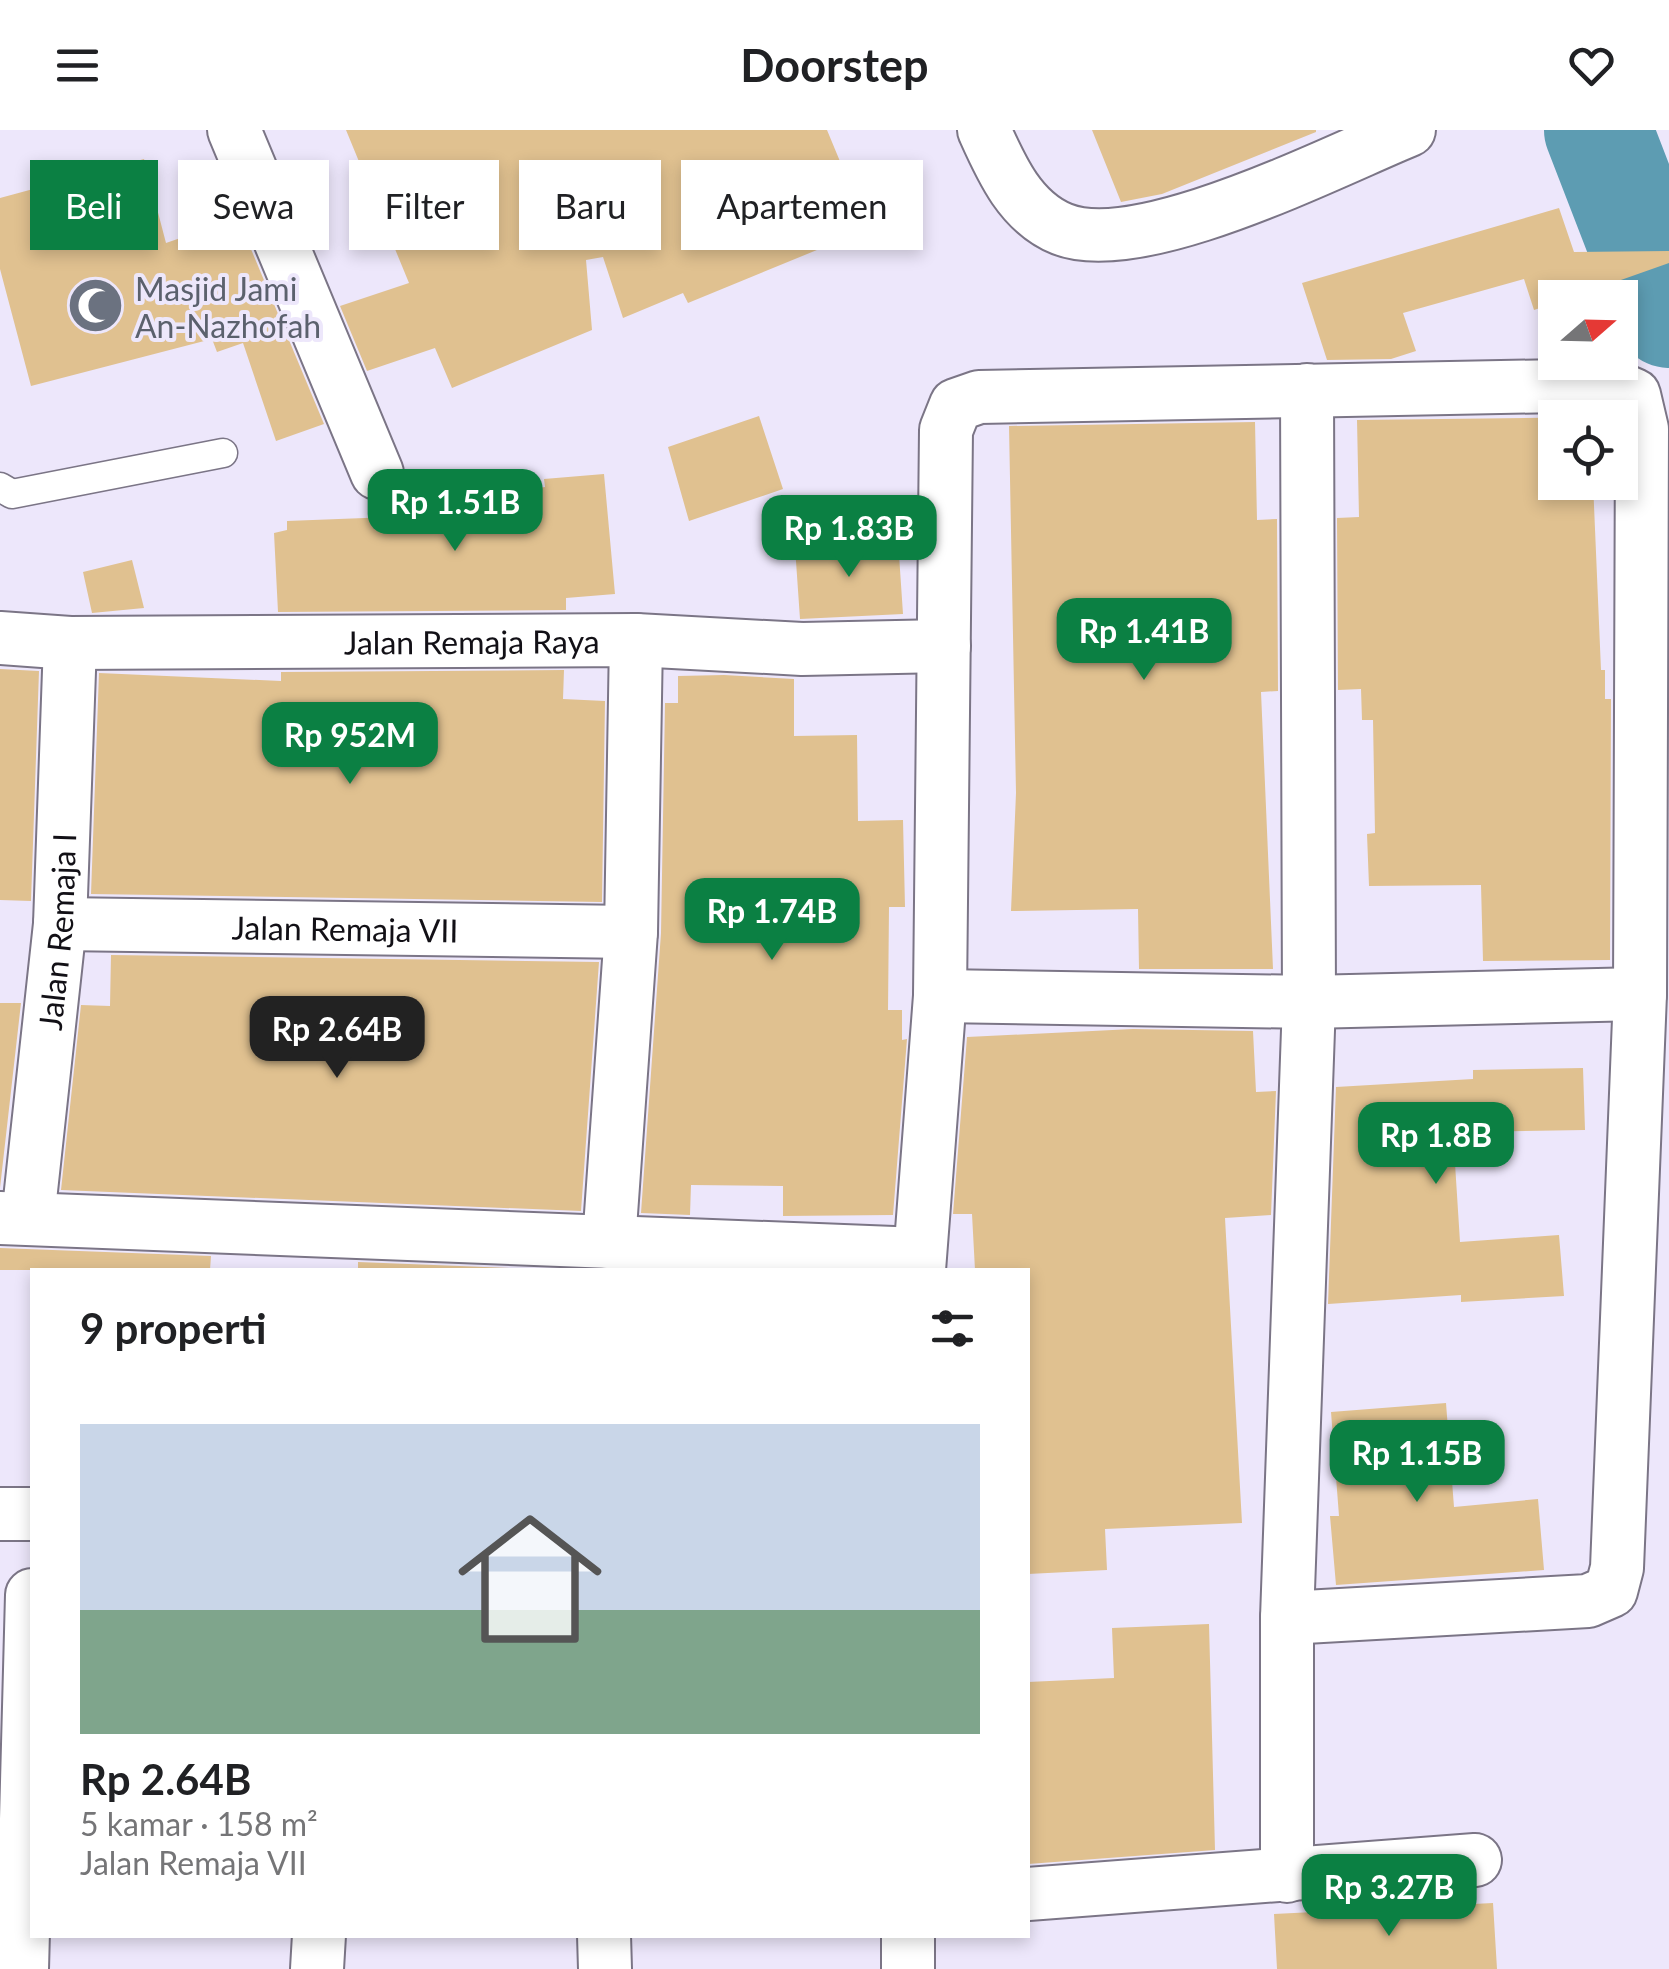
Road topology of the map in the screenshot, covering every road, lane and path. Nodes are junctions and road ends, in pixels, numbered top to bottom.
1 (234, 130) edge
2 (984, 130) edge
3 (1409, 130) edge
4 (1308, 390) junction
5 (223, 453) dead end
6 (377, 472) dead end
7 (0, 487) edge
8 (0, 638) edge
9 (636, 640) junction
10 (70, 643) junction
11 (944, 646) junction
12 (60, 924) junction
13 (631, 932) junction
14 (1640, 994) junction
15 (940, 996) junction
16 (1309, 1002) junction
17 (14, 1218) edge
18 (608, 1242) junction
19 (338, 1250) edge
20 (919, 1262) edge
21 (0, 1514) edge
22 (30, 1514) edge
23 (1286, 1618) junction
24 (30, 1728) edge
25 (29, 1795) edge
26 (1475, 1860) dead end
27 (1288, 1876) junction
28 (1030, 1894) edge
29 (319, 1938) edge
30 (604, 1938) edge
31 (908, 1938) edge
32 (22, 1969) edge
33 (318, 1969) edge
34 (605, 1969) edge
35 (908, 1969) edge

1 - 6 street
2 - 3 street
4 - 11 street
4 - 14 street
4 - 16 street
5 - 7 lane
8 - 10 street, Jalan Remaja Raya
9 - 10 street, Jalan Remaja Raya
9 - 11 street, Jalan Remaja Raya
9 - 13 street
10 - 12 street, Jalan Remaja I
11 - 15 street
12 - 13 street, Jalan Remaja VII
12 - 17 street, Jalan Remaja I
13 - 18 street
14 - 16 street
14 - 23 street
15 - 16 street
15 - 20 street
16 - 23 street
17 - 19 street
18 - 19 street
18 - 20 street
21 - 22 street
23 - 27 street
24 - 25 street
25 - 32 street
26 - 27 street
27 - 28 street
29 - 33 street
30 - 34 street
31 - 35 street

